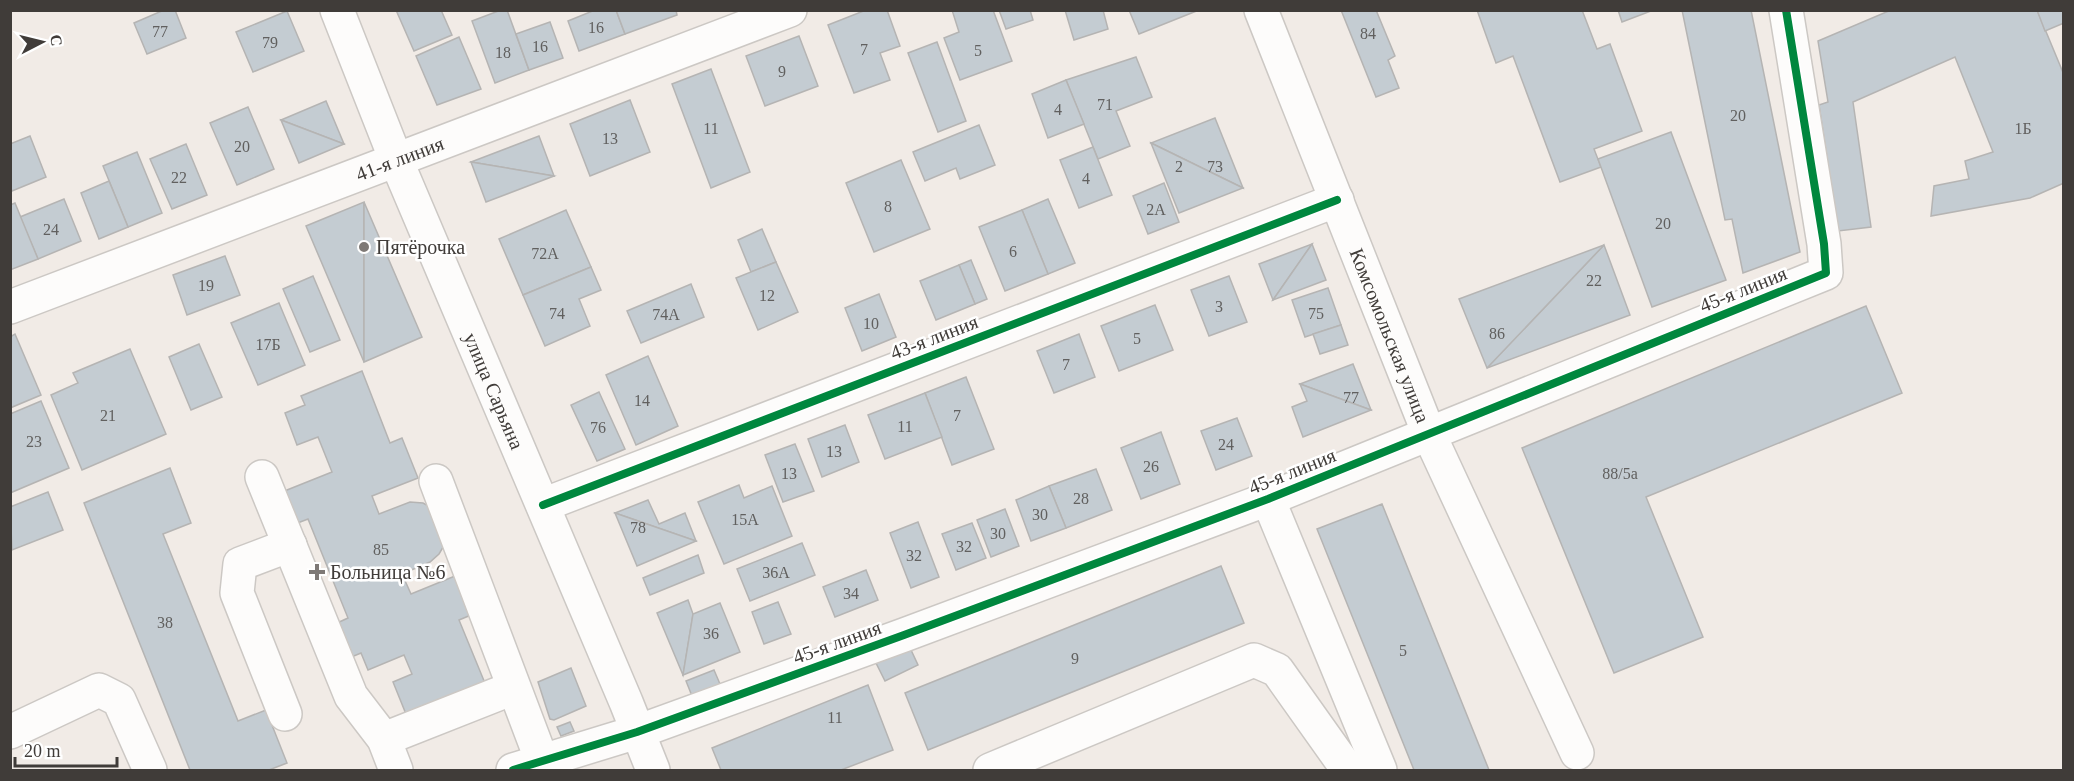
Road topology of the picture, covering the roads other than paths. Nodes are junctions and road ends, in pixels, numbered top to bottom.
1 (337, 10) edge
2 (790, 10) edge
3 (1261, 10) edge
4 (1789, 11) edge
5 (396, 160) junction
6 (1337, 200) junction
7 (10, 306) edge
8 (1429, 434) junction
9 (262, 477) dead end
10 (436, 481) dead end
11 (1268, 499) junction
12 (543, 505) junction
13 (290, 545) junction
14 (513, 688) junction
15 (285, 714) dead end
16 (10, 732) edge
17 (637, 732) junction
18 (384, 739) junction
19 (1577, 753) dead end
20 (527, 766) edge
21 (150, 771) edge
22 (396, 771) edge
23 (652, 771) edge
24 (990, 771) edge
25 (1348, 771) edge
26 (1380, 771) edge

1 - 5 street, улица Сарьяна
2 - 5 street, 41-я линия
3 - 6 street, Комсомольская улица
4 - 8 street, 45-я линия
5 - 7 street, 41-я линия
5 - 12 street, улица Сарьяна
6 - 8 street, Комсомольская улица
6 - 12 street, 43-я линия
8 - 11 street, 45-я линия
8 - 19 street, Комсомольская улица
9 - 13 street
10 - 14 street
11 - 17 street, 45-я линия
11 - 26 street
12 - 17 street, улица Сарьяна
13 - 15 street
13 - 18 street
14 - 18 street
14 - 20 street
16 - 21 street
17 - 20 street, 45-я линия
17 - 23 street, улица Сарьяна
18 - 22 street
24 - 25 street

